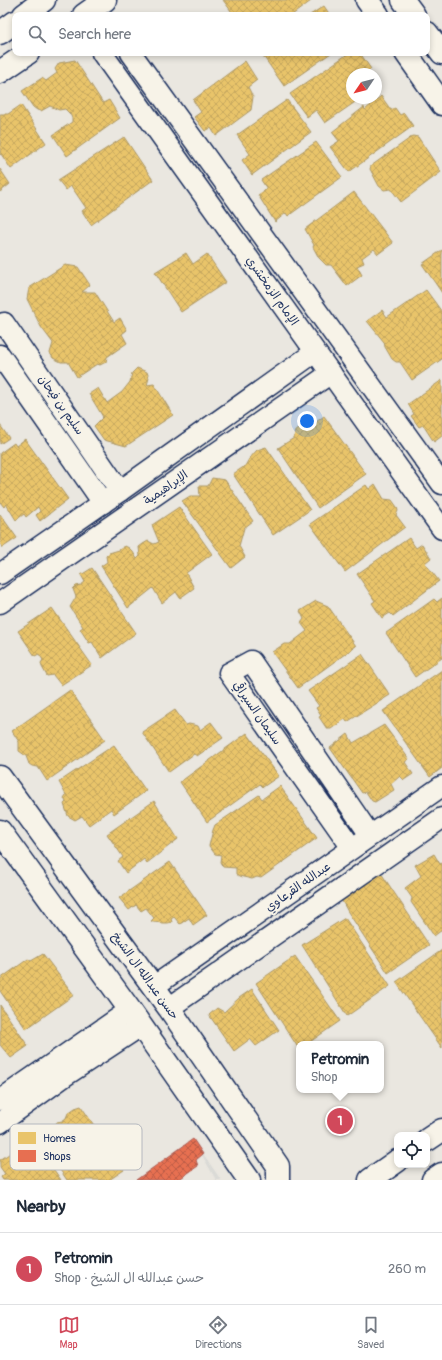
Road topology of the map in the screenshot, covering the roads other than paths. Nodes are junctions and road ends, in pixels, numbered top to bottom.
1 (44, 0) edge
2 (367, 0) edge
3 (404, 0) edge
4 (28, 12) edge
5 (376, 12) edge
6 (412, 12) edge
7 (12, 24) edge
8 (0, 33) edge
9 (430, 37) edge
10 (442, 53) edge
11 (24, 56) edge
12 (104, 56) edge
13 (133, 56) edge
14 (408, 56) edge
15 (0, 72) edge
16 (442, 104) edge
17 (0, 326) edge
18 (315, 352) junction
19 (0, 355) edge
20 (331, 373) junction
21 (442, 484) edge
22 (120, 491) junction
23 (103, 503) junction
24 (442, 529) edge
25 (0, 574) edge
26 (0, 603) edge
27 (0, 777) edge
28 (442, 786) edge
29 (24, 810) junction
30 (442, 818) edge
31 (0, 832) edge
32 (370, 835) junction
33 (352, 848) junction
34 (154, 987) junction
35 (169, 1008) junction
36 (135, 1018) junction
37 (0, 1100) edge
38 (0, 1123) edge
39 (442, 1130) edge
40 (430, 1138) edge
41 (442, 1174) edge
42 (249, 1180) edge
43 (278, 1180) edge
44 (433, 1180) edge

1 - 4 street
2 - 5 street
3 - 6 street
7 - 8 street
9 - 10 street
11 - 15 street
12 - 18 street, الإمام الزمخشري
13 - 21 street, الإمام الزمخشري
14 - 16 street
17 - 22 street, سليم بن فيحان
18 - 20 street, الإمام الزمخشري
18 - 22 street, الإبراهيمية
19 - 23 street, سليم بن فيحان
20 - 24 street, الإمام الزمخشري
20 - 26 street, الإبراهيمية
22 - 23 street, الإبراهيمية
23 - 25 street, الإبراهيمية
27 - 29 street, حسن عبدالله ال الشيخ
28 - 32 street, عبدالله القرعاوي
29 - 31 street
29 - 34 street, حسن عبدالله ال الشيخ
30 - 35 street
31 - 36 street
32 - 33 street, عبدالله القرعاوي
32 - 33 street, سليمان السيراقي
33 - 34 street, عبدالله القرعاوي
34 - 35 street, حسن عبدالله ال الشيخ
35 - 43 street, حسن عبدالله ال الشيخ
36 - 37 street
36 - 38 street
36 - 42 street
39 - 40 street
41 - 44 street

